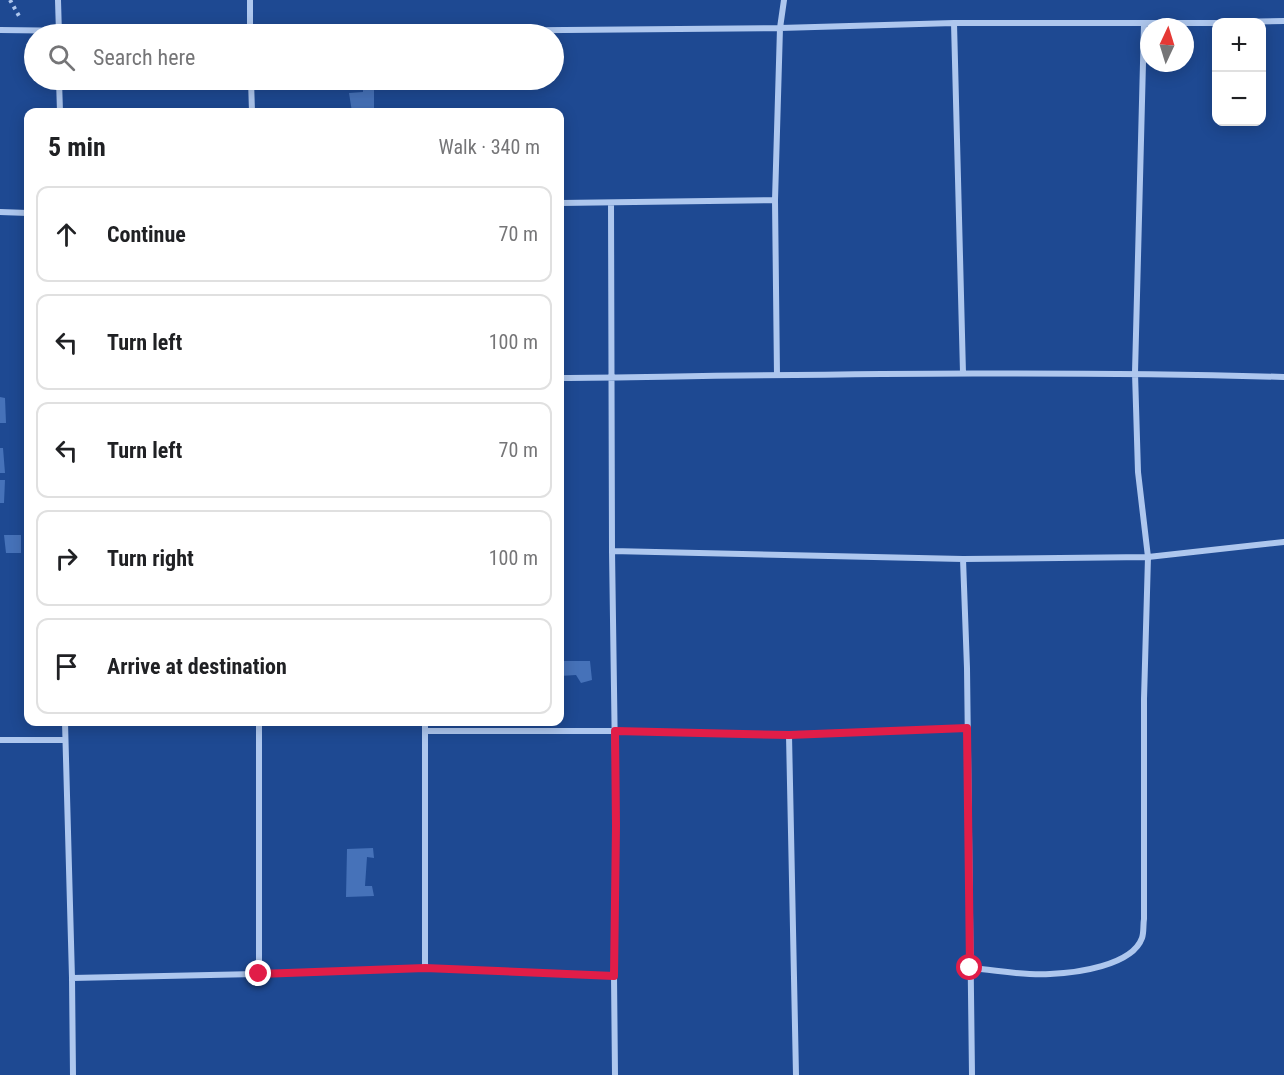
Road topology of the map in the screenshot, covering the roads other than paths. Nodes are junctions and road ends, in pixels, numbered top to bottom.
1 (58, 0) edge
2 (250, 0) edge
3 (784, 0) edge
4 (1266, 21) edge
5 (1284, 21) edge
6 (954, 23) junction
7 (1194, 23) edge
8 (1212, 23) edge
9 (59, 24) edge
10 (250, 24) edge
11 (1140, 24) edge
12 (780, 28) junction
13 (0, 30) edge
14 (564, 30) edge
15 (24, 32) edge
16 (1143, 72) edge
17 (59, 90) edge
18 (251, 90) edge
19 (60, 108) edge
20 (252, 108) edge
21 (775, 200) junction
22 (564, 203) edge
23 (611, 203) junction
24 (0, 212) edge
25 (24, 213) edge
26 (963, 373) junction
27 (1135, 373) junction
28 (777, 375) junction
29 (611, 377) junction
30 (1284, 377) edge
31 (564, 378) edge
32 (1284, 542) edge
33 (612, 551) junction
34 (1148, 557) junction
35 (963, 559) junction
36 (65, 726) edge
37 (259, 726) edge
38 (425, 726) edge
39 (967, 728) junction
40 (425, 731) junction
41 (615, 731) junction
42 (789, 735) junction
43 (0, 740) edge
44 (65, 740) junction
45 (425, 968) junction
46 (970, 968) junction
47 (259, 974) junction
48 (614, 976) junction
49 (72, 978) junction
50 (73, 1075) edge
51 (615, 1075) edge
52 (796, 1075) edge
53 (972, 1075) edge

1 - 9 street
2 - 10 street
3 - 12 street
4 - 5 street
6 - 11 street
6 - 12 street
6 - 26 street
7 - 8 street
12 - 14 street
12 - 21 street
13 - 15 street
16 - 27 street
17 - 19 street
18 - 20 street
21 - 23 street
21 - 28 street
22 - 23 street
23 - 29 street
24 - 25 street
26 - 27 street
26 - 28 street
27 - 30 street
27 - 34 street
28 - 29 street
29 - 31 street
29 - 33 street
32 - 34 street
33 - 35 street
33 - 41 street
34 - 35 street
34 - 46 street
35 - 39 street
36 - 44 street
37 - 47 street
38 - 40 street
39 - 42 street
39 - 46 street
40 - 41 street
40 - 45 street
41 - 42 street
41 - 48 street
42 - 52 street
43 - 44 street
44 - 49 street
45 - 47 street
45 - 48 street
46 - 53 street
47 - 49 street
48 - 51 street
49 - 50 street

